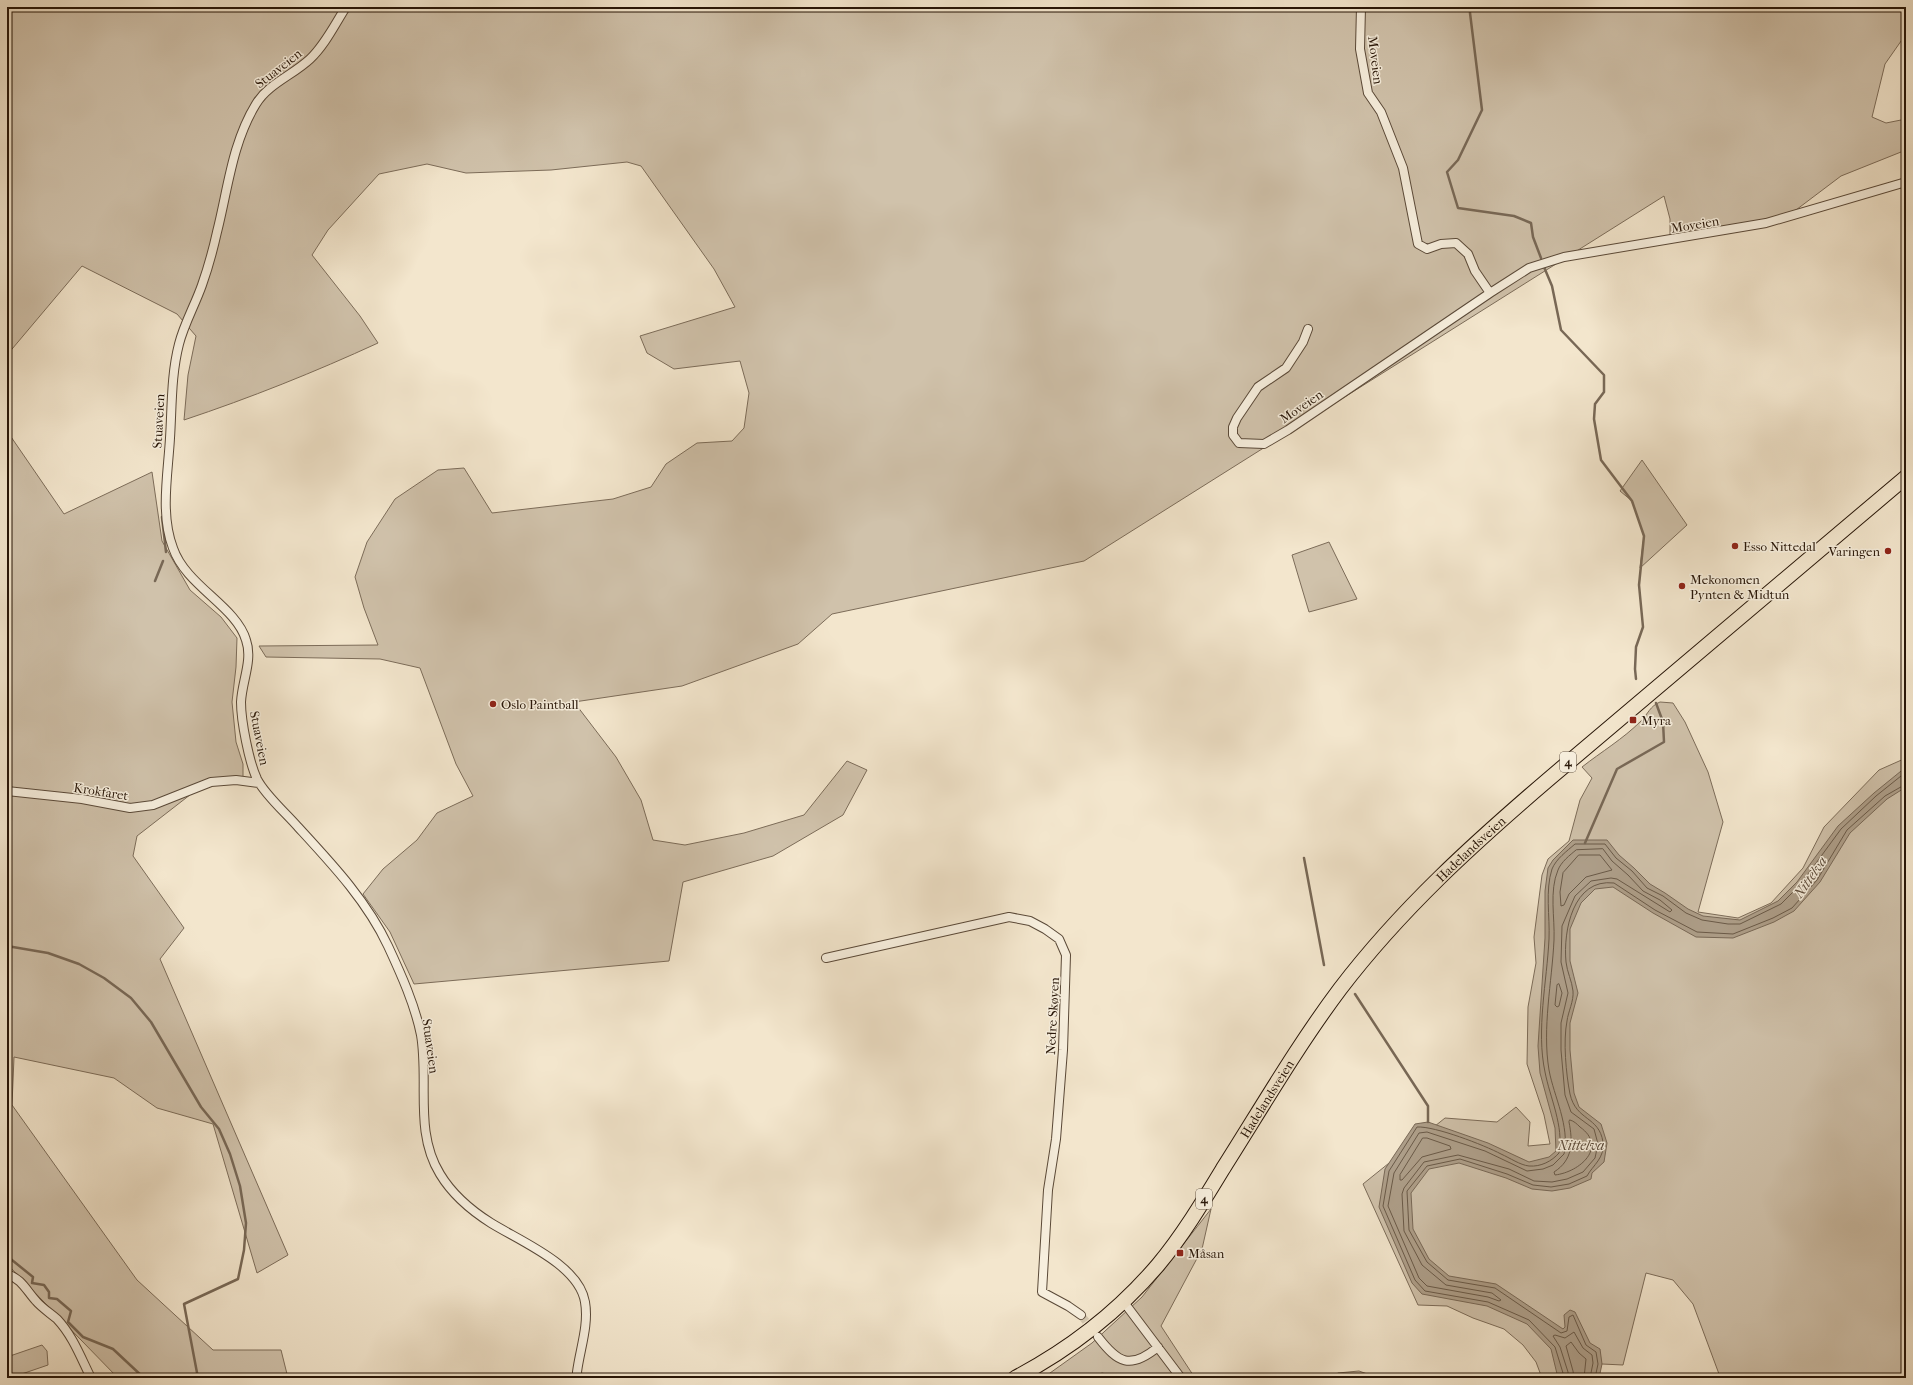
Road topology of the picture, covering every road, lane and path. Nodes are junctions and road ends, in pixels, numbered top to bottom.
1 (346, 7) edge
2 (1361, 7) edge
3 (1906, 182) edge
4 (1490, 293) junction
5 (1308, 329) dead end
6 (1906, 477) edge
7 (259, 783) junction
8 (7, 791) edge
9 (826, 958) dead end
10 (7, 1274) edge
11 (1123, 1302) junction
12 (1081, 1315) tunnel mouth
13 (1098, 1337) tunnel mouth
14 (1158, 1347) junction
15 (91, 1378) edge
16 (578, 1378) edge
17 (1015, 1378) edge
18 (1181, 1378) edge

1 - 7 street, Stuaveien
2 - 4 street, Moveien
3 - 4 street, Moveien
4 - 5 street, Moveien
6 - 11 highway, Hadelandsveien / 4
7 - 8 street, Krokfaret
7 - 16 street, Stuaveien
9 - 12 street, Nedre Skøyen
10 - 15 street
11 - 14 street
11 - 17 highway, 4
13 - 14 street
14 - 18 street

